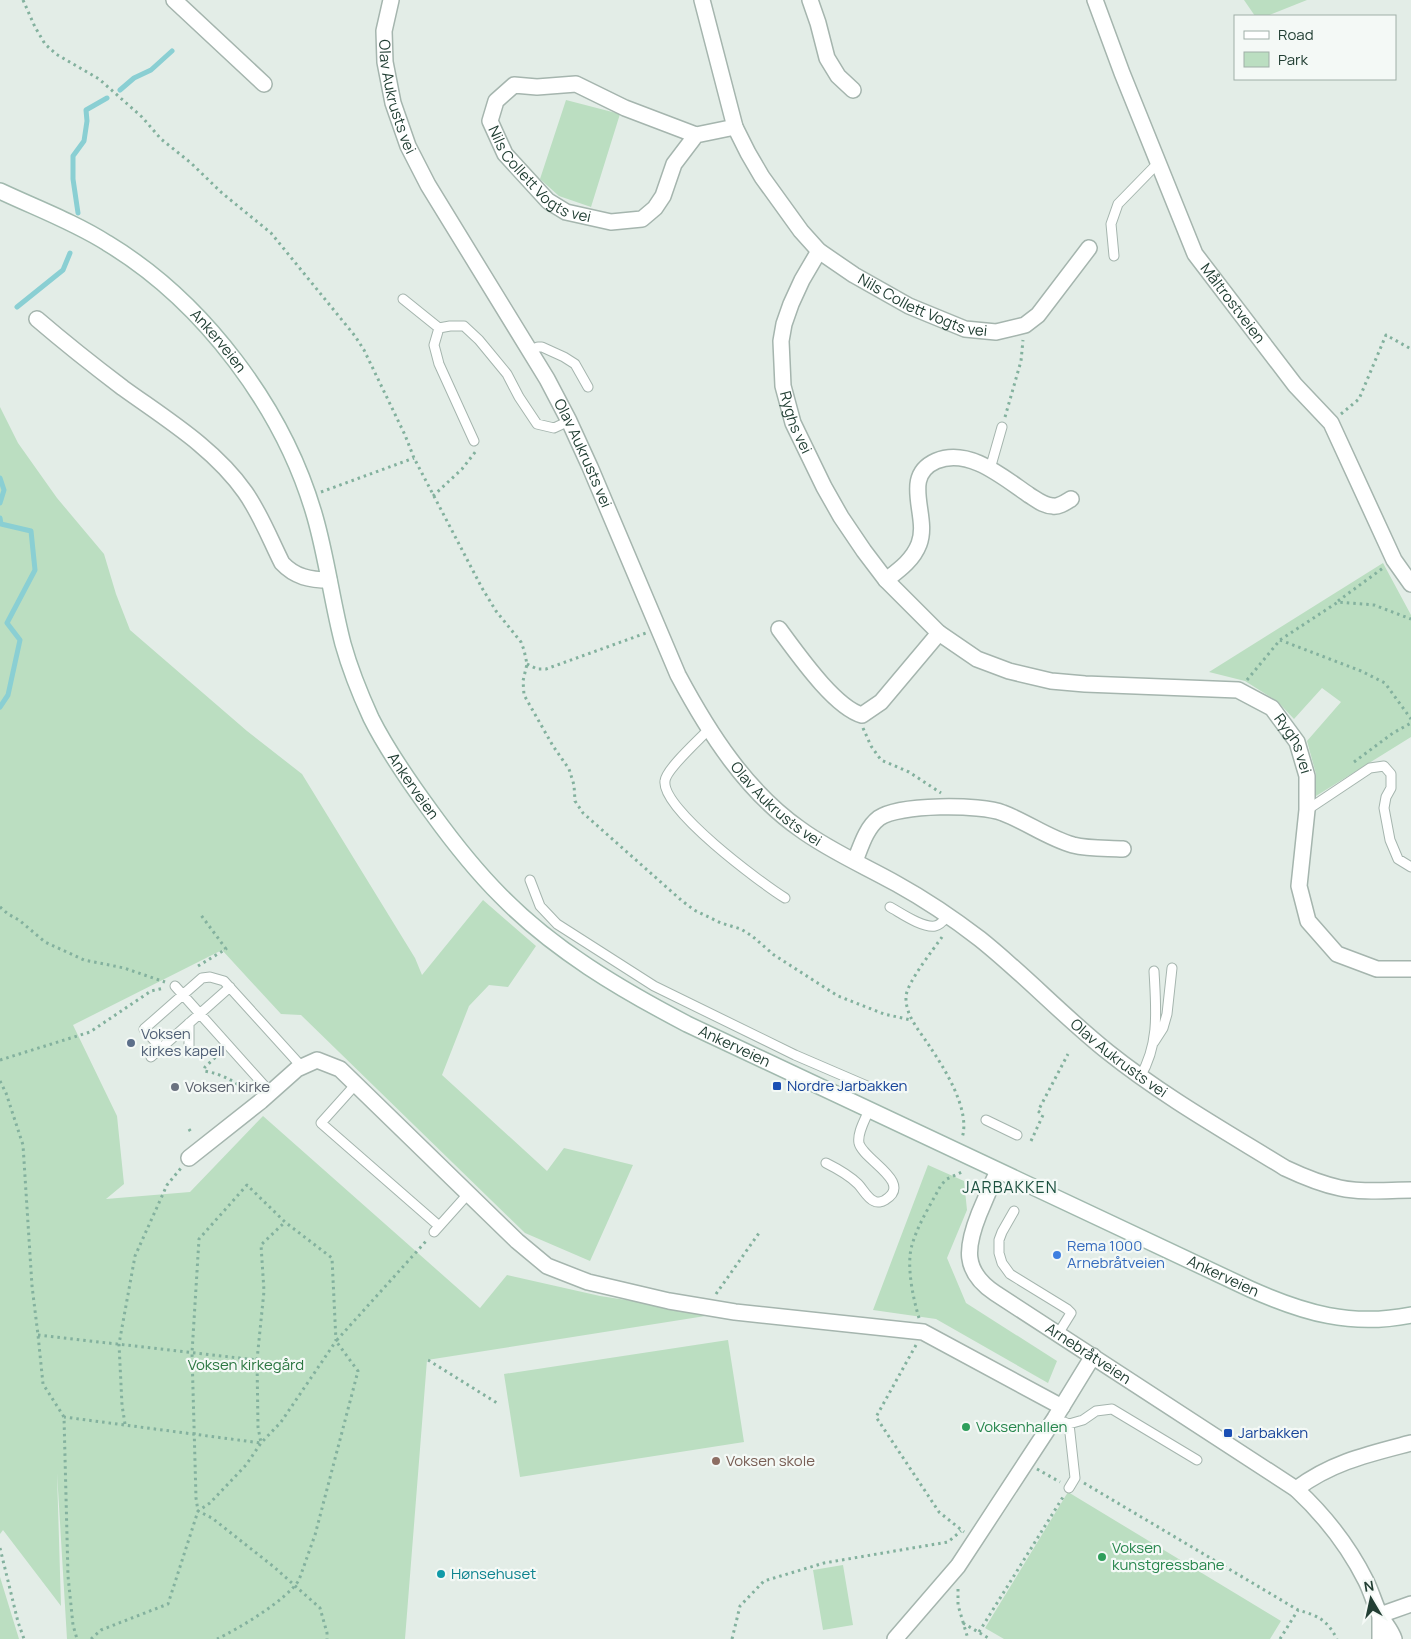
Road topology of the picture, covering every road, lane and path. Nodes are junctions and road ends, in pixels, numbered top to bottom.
1 (23, 0) edge
2 (174, 0) edge
3 (391, 0) edge
4 (702, 0) edge
5 (810, 0) edge
6 (1095, 0) edge
7 (264, 84) dead end
8 (852, 90) dead end
9 (735, 127) junction
10 (696, 135) junction
11 (1158, 163) junction
12 (0, 191) edge
13 (1089, 248) dead end
14 (819, 251) junction
15 (1114, 256) dead end
16 (403, 299) dead end
17 (37, 319) dead end
18 (1025, 325) junction
19 (439, 328) junction
20 (1411, 349) edge
21 (530, 350) junction
22 (588, 387) dead end
23 (569, 421) junction
24 (1331, 423) junction
25 (1002, 427) joint
26 (474, 441) joint
27 (414, 458) junction
28 (990, 468) junction
29 (433, 496) junction
30 (308, 497) junction
31 (1071, 499) dead end
32 (1394, 560) junction
33 (329, 580) junction
34 (886, 580) junction
35 (1411, 584) edge
36 (1338, 602) junction
37 (1411, 619) edge
38 (659, 629) junction
39 (779, 629) dead end
40 (939, 633) junction
41 (1280, 640) junction
42 (527, 664) junction
43 (1238, 690) junction
44 (862, 715) junction
45 (1411, 719) edge
46 (710, 729) junction
47 (948, 808) junction
48 (1307, 810) junction
49 (1123, 849) dead end
50 (855, 861) junction
51 (1411, 867) edge
52 (530, 880) dead end
53 (785, 898) dead end
54 (0, 907) edge
55 (890, 907) dead end
56 (201, 915) dead end
57 (950, 918) junction
58 (1172, 968) dead end
59 (1411, 968) edge
60 (1154, 971) dead end
61 (202, 978) junction
62 (175, 986) junction
63 (230, 987) junction
64 (182, 994) junction
65 (200, 1014) junction
66 (911, 1020) junction
67 (189, 1023) junction
68 (1154, 1042) junction
69 (228, 1046) junction
70 (161, 1048) junction
71 (189, 1052) dead end
72 (1068, 1054) dead end
73 (151, 1058) dead end
74 (0, 1060) edge
75 (302, 1067) junction
76 (1140, 1077) junction
77 (0, 1081) edge
78 (356, 1084) junction
79 (867, 1086) dead end
80 (265, 1097) junction
81 (869, 1110) junction
82 (986, 1120) dead end
83 (189, 1129) dead end
84 (192, 1134) dead end
85 (1017, 1136) dead end
86 (961, 1141) dead end
87 (1031, 1141) dead end
88 (189, 1158) joint
89 (826, 1163) dead end
90 (998, 1171) junction
91 (962, 1172) dead end
92 (1411, 1190) edge
93 (468, 1194) junction
94 (1014, 1211) dead end
95 (285, 1222) junction
96 (437, 1229) junction
97 (759, 1233) dead end
98 (706, 1307) junction
99 (1411, 1316) edge
100 (923, 1332) junction
101 (1058, 1334) junction
102 (38, 1335) junction
103 (336, 1341) junction
104 (119, 1344) junction
105 (192, 1353) junction
106 (1093, 1356) junction
107 (257, 1360) junction
108 (428, 1360) dead end
109 (497, 1403) dead end
110 (1058, 1413) junction
111 (64, 1417) junction
112 (125, 1424) junction
113 (1069, 1424) junction
114 (193, 1434) junction
115 (262, 1443) junction
116 (1411, 1443) edge
117 (1197, 1460) dead end
118 (1026, 1462) junction
119 (1075, 1478) junction
120 (1069, 1488) junction
121 (1296, 1489) junction
122 (198, 1511) junction
123 (962, 1530) junction
124 (975, 1540) junction
125 (0, 1548) edge
126 (958, 1566) junction
127 (296, 1586) junction
128 (1411, 1604) edge
129 (1298, 1610) junction
130 (1380, 1615) junction
131 (963, 1623) junction
132 (979, 1632) junction
133 (24, 1639) edge
134 (76, 1639) edge
135 (91, 1639) edge
136 (217, 1639) edge
137 (327, 1639) edge
138 (732, 1639) edge
139 (895, 1639) edge
140 (968, 1639) edge
141 (990, 1639) edge
142 (1280, 1639) edge
143 (1337, 1639) edge
144 (1380, 1639) edge
145 (1394, 1639) edge

1 - 27 path
2 - 7 street
3 - 21 street, Olav Aukrusts vei
4 - 9 street, Nils Collett Vogts vei
5 - 8 street
6 - 11 street, Måltrostveien
9 - 10 street
9 - 14 street, Nils Collett Vogts vei
10 - 10 street, Nils Collett Vogts vei
11 - 15 lane
11 - 24 street, Måltrostveien
12 - 30 street, Ankerveien
13 - 18 street, Nils Collett Vogts vei
14 - 18 street, Nils Collett Vogts vei
14 - 34 street, Ryghs vei
16 - 19 lane
17 - 33 street
18 - 25 path
19 - 23 lane
19 - 26 lane
20 - 24 path
21 - 22 lane
21 - 23 street, Olav Aukrusts vei
23 - 38 street, Olav Aukrusts vei
24 - 32 street, Måltrostveien
25 - 28 lane
26 - 29 path
27 - 29 path
27 - 30 path
28 - 31 street
28 - 34 street
29 - 42 path
30 - 33 street, Ankerveien
32 - 35 street, Måltrostveien
32 - 36 path
33 - 81 street, Ankerveien
34 - 40 street, Ryghs vei
36 - 37 path
36 - 41 path
38 - 42 path
38 - 46 street, Olav Aukrusts vei
39 - 44 street
40 - 43 street, Ryghs vei
40 - 44 street
41 - 43 path
41 - 45 path
42 - 66 path
43 - 48 street, Ryghs vei
44 - 47 path
46 - 50 street, Olav Aukrusts vei
46 - 53 lane
47 - 49 street
47 - 50 street
48 - 51 lane
48 - 59 street, Ryghs vei
50 - 57 street, Olav Aukrusts vei
52 - 79 lane
54 - 62 path
55 - 57 lane
56 - 61 path
57 - 66 path
57 - 76 street, Olav Aukrusts vei
58 - 68 lane
60 - 68 lane
61 - 63 lane
61 - 64 lane
62 - 64 lane
62 - 74 path
63 - 65 lane
63 - 75 lane
64 - 65 lane
64 - 70 lane
65 - 67 lane
65 - 69 lane
66 - 86 path
67 - 70 lane
67 - 71 lane
68 - 76 lane
69 - 80 lane
69 - 80 path
70 - 73 lane
72 - 87 path
75 - 78 street
75 - 80 street
76 - 92 street, Olav Aukrusts vei
77 - 102 path
78 - 93 street
78 - 96 lane
80 - 88 street
81 - 89 lane
81 - 90 street, Ankerveien
82 - 85 lane
83 - 84 path
88 - 104 path
90 - 99 street, Ankerveien
90 - 101 street, Arnebråtveien
91 - 100 path
93 - 96 lane
93 - 98 street
94 - 101 lane
95 - 103 path
95 - 105 path
95 - 107 path
96 - 103 path
97 - 98 path
98 - 100 street
100 - 110 street
100 - 123 path
101 - 106 street, Arnebråtveien
102 - 104 path
102 - 111 path
103 - 115 path
103 - 127 path
104 - 105 path
104 - 112 path
105 - 107 path
105 - 114 path
106 - 110 street
106 - 121 street, Arnebråtveien
107 - 115 path
108 - 109 path
110 - 113 lane
110 - 118 street
111 - 112 path
111 - 134 path
112 - 114 path
113 - 117 lane
113 - 119 lane
114 - 115 path
114 - 122 path
115 - 122 path
116 - 121 street
118 - 120 path
118 - 124 street
119 - 120 lane
119 - 129 path
120 - 132 path
121 - 130 street, Arnebråtveien
122 - 127 path
122 - 135 path
123 - 124 path
123 - 138 path
124 - 126 street
125 - 133 path
126 - 131 path
126 - 139 street
127 - 136 path
127 - 137 path
128 - 130 street
129 - 142 path
129 - 143 path
130 - 144 street, Arnebråtveien
130 - 145 street, Arnebråtveien
131 - 132 path
131 - 140 path
132 - 141 path

